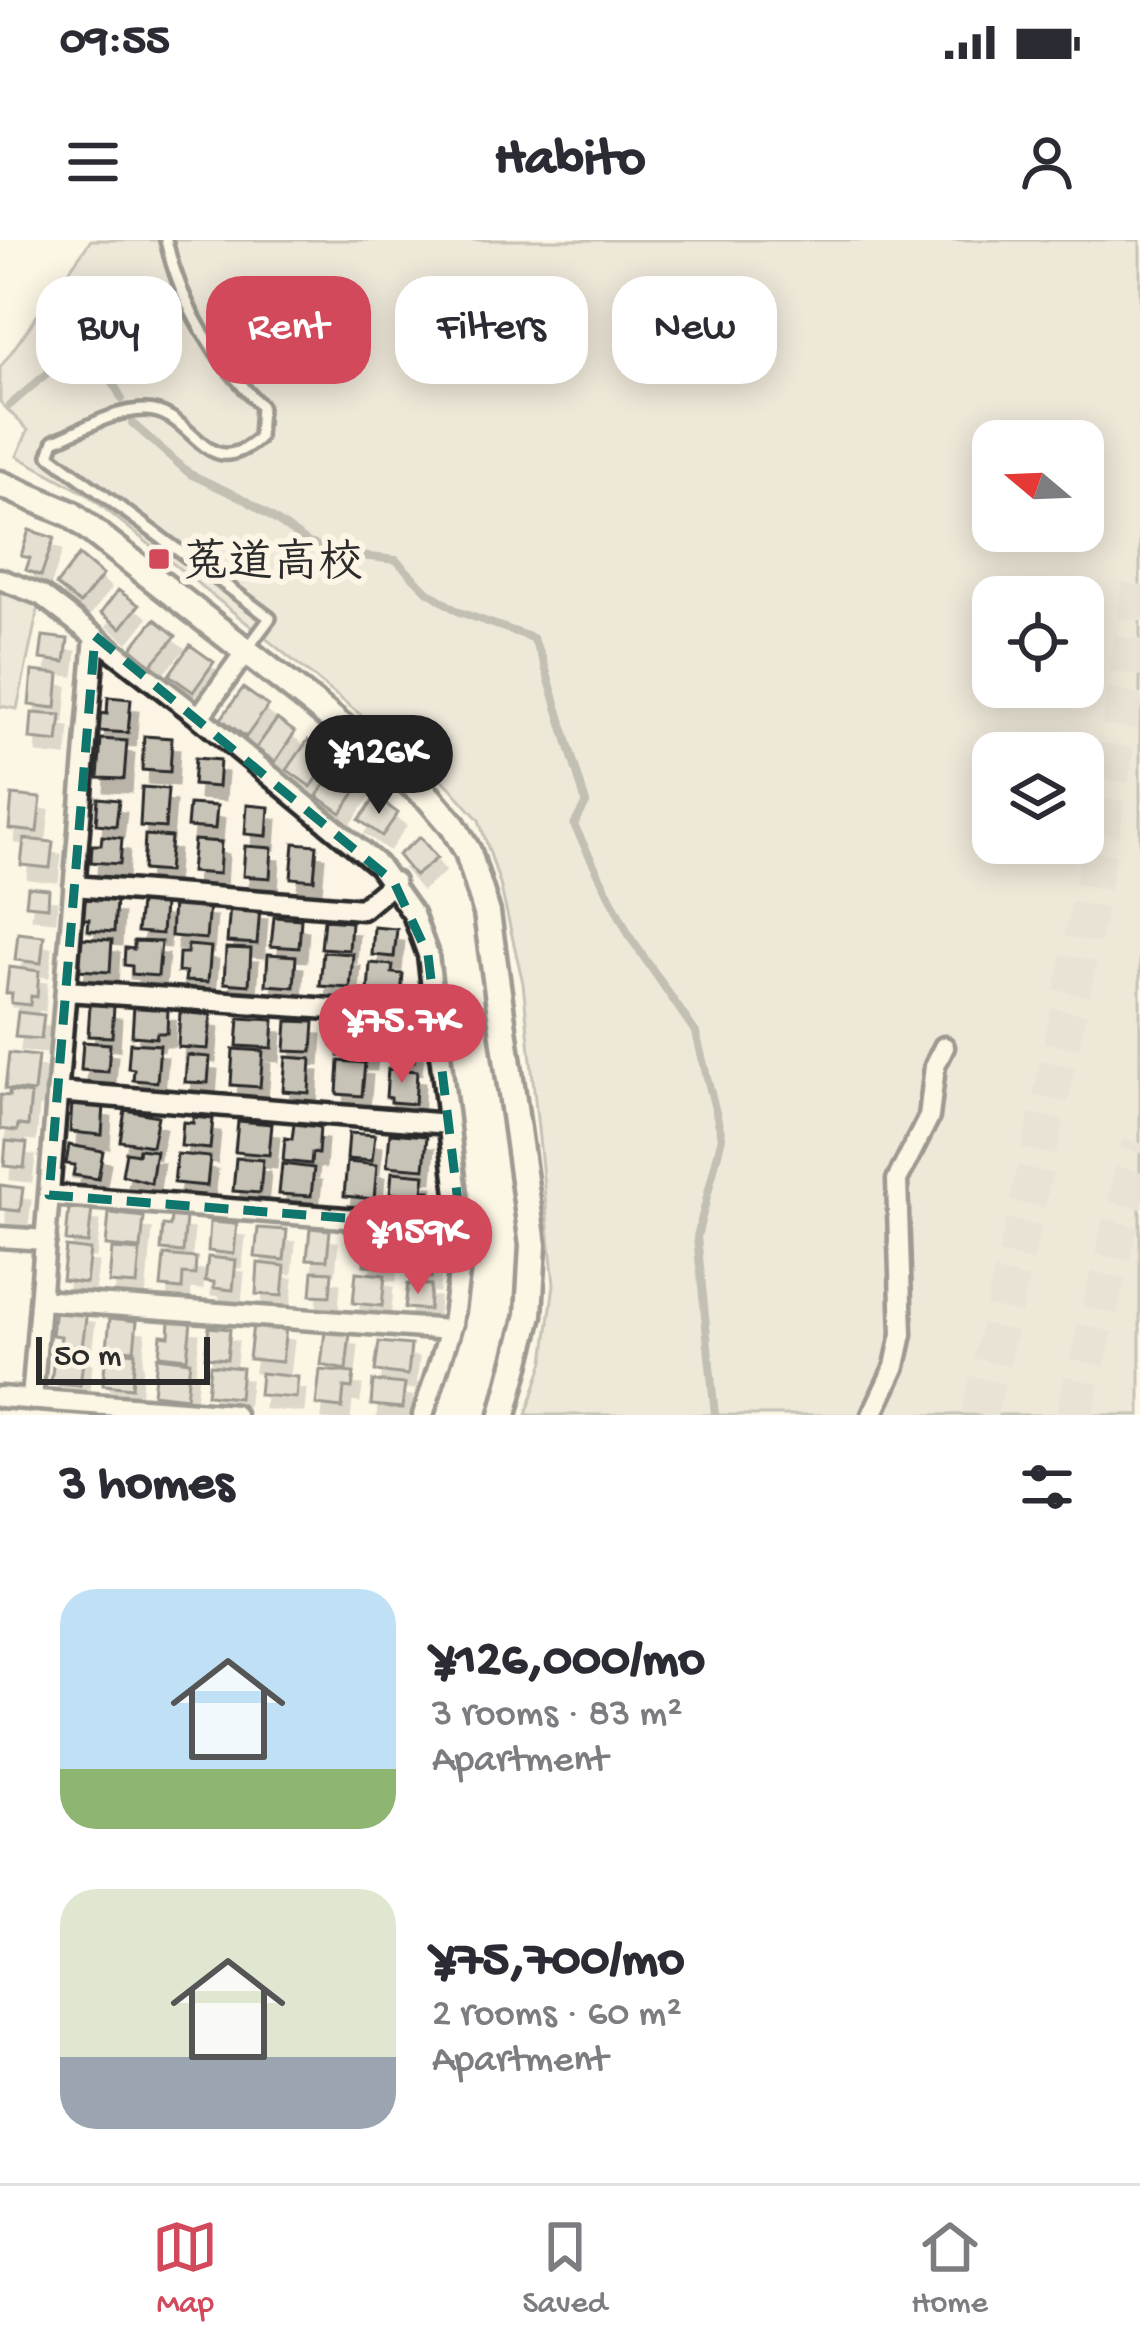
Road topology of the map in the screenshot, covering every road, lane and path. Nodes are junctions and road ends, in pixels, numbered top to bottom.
1 (166, 240) edge
2 (0, 484) edge
3 (0, 580) edge
4 (95, 636) junction
5 (246, 651) junction
6 (200, 717) junction
7 (394, 882) junction
8 (74, 886) junction
9 (66, 991) junction
10 (434, 1016) junction
11 (944, 1047) dead end
12 (57, 1092) junction
13 (448, 1124) junction
14 (49, 1195) junction
15 (460, 1227) junction
16 (0, 1237) edge
17 (46, 1240) junction
18 (41, 1300) junction
19 (450, 1330) junction
20 (0, 1397) edge
21 (32, 1400) junction
22 (235, 1415) edge
23 (423, 1415) edge
24 (503, 1415) edge
25 (872, 1415) edge

1 - 5 lane
2 - 5 street
3 - 4 street
4 - 6 street
4 - 8 street
5 - 6 street
5 - 24 street
6 - 7 street
7 - 8 street
7 - 10 street
8 - 9 street
9 - 10 street
9 - 12 street
10 - 13 street
11 - 25 street
12 - 13 street
12 - 14 street
13 - 15 street
14 - 15 street
14 - 17 street
15 - 19 street
16 - 17 street
17 - 18 street
18 - 19 street
18 - 21 street
19 - 23 street
20 - 21 street
21 - 22 street

